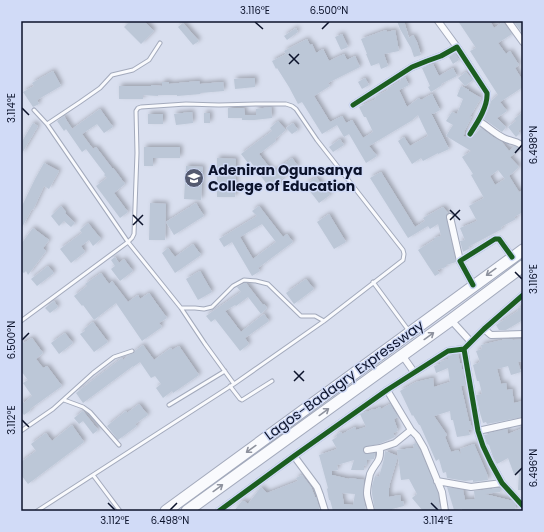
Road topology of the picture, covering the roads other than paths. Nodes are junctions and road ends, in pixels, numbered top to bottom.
1 (438, 21) edge
2 (508, 21) edge
3 (523, 42) edge
4 (160, 43) dead end
5 (458, 47) junction
6 (353, 105) dead end
7 (34, 110) dead end
8 (479, 121) junction
9 (47, 124) junction
10 (470, 134) dead end
11 (523, 147) edge
12 (450, 217) dead end
13 (128, 242) junction
14 (523, 250) edge
15 (512, 257) junction
16 (460, 261) junction
17 (523, 266) edge
18 (373, 282) junction
19 (473, 285) junction
20 (523, 295) edge
21 (181, 308) junction
22 (451, 320) junction
23 (21, 321) edge
24 (324, 321) junction
25 (484, 329) junction
26 (410, 332) junction
27 (523, 334) edge
28 (471, 342) junction
29 (464, 349) junction
30 (132, 351) dead end
31 (402, 355) junction
32 (225, 371) junction
33 (414, 372) junction
34 (272, 381) dead end
35 (234, 384) junction
36 (230, 386) junction
37 (387, 390) junction
38 (64, 400) junction
39 (169, 405) dead end
40 (523, 420) edge
41 (411, 430) junction
42 (21, 431) edge
43 (478, 431) junction
44 (119, 445) dead end
45 (380, 448) junction
46 (367, 450) dead end
47 (294, 456) junction
48 (93, 475) junction
49 (438, 481) junction
50 (502, 483) junction
51 (523, 507) edge
52 (37, 511) edge
53 (120, 511) edge
54 (166, 511) edge
55 (187, 511) edge
56 (219, 511) edge
57 (324, 511) edge
58 (371, 511) edge
59 (445, 511) edge
60 (520, 511) edge

1 - 5 street
2 - 3 street
4 - 9 lane
5 - 6 street
5 - 8 street
7 - 9 lane
8 - 10 street
8 - 11 street
9 - 13 lane
12 - 16 street
13 - 18 lane
13 - 21 lane
13 - 23 lane
14 - 15 highway, Lagos-Badagry Expressway
15 - 16 street
15 -> 19 highway, Lagos-Badagry Expressway
16 - 19 street
17 - 22 highway, Lagos-Badagry Expressway
18 - 24 lane
18 - 26 lane
19 - 26 highway, Lagos-Badagry Expressway
20 - 25 street
21 - 24 lane
21 - 32 lane
22 - 28 street
31 -> 22 highway, Lagos-Badagry Expressway
24 - 35 lane
25 - 27 street
25 - 28 street
26 -> 54 highway, Lagos-Badagry Expressway
28 - 29 street
29 - 33 street
29 - 43 street
30 - 38 lane
31 - 33 street
55 -> 31 highway, Lagos-Badagry Expressway
32 - 35 lane
32 - 39 lane
33 - 37 street
34 - 36 lane
35 - 36 lane
36 - 48 lane
37 - 41 street
37 - 47 street
38 - 42 lane
38 - 44 lane
40 - 43 street
41 - 45 street
41 - 49 street
43 - 50 street
45 - 46 street
45 - 58 street
47 - 56 street
47 - 57 street
48 - 52 lane
48 - 53 lane
49 - 50 street
49 - 59 street
50 - 51 street
51 - 60 street

